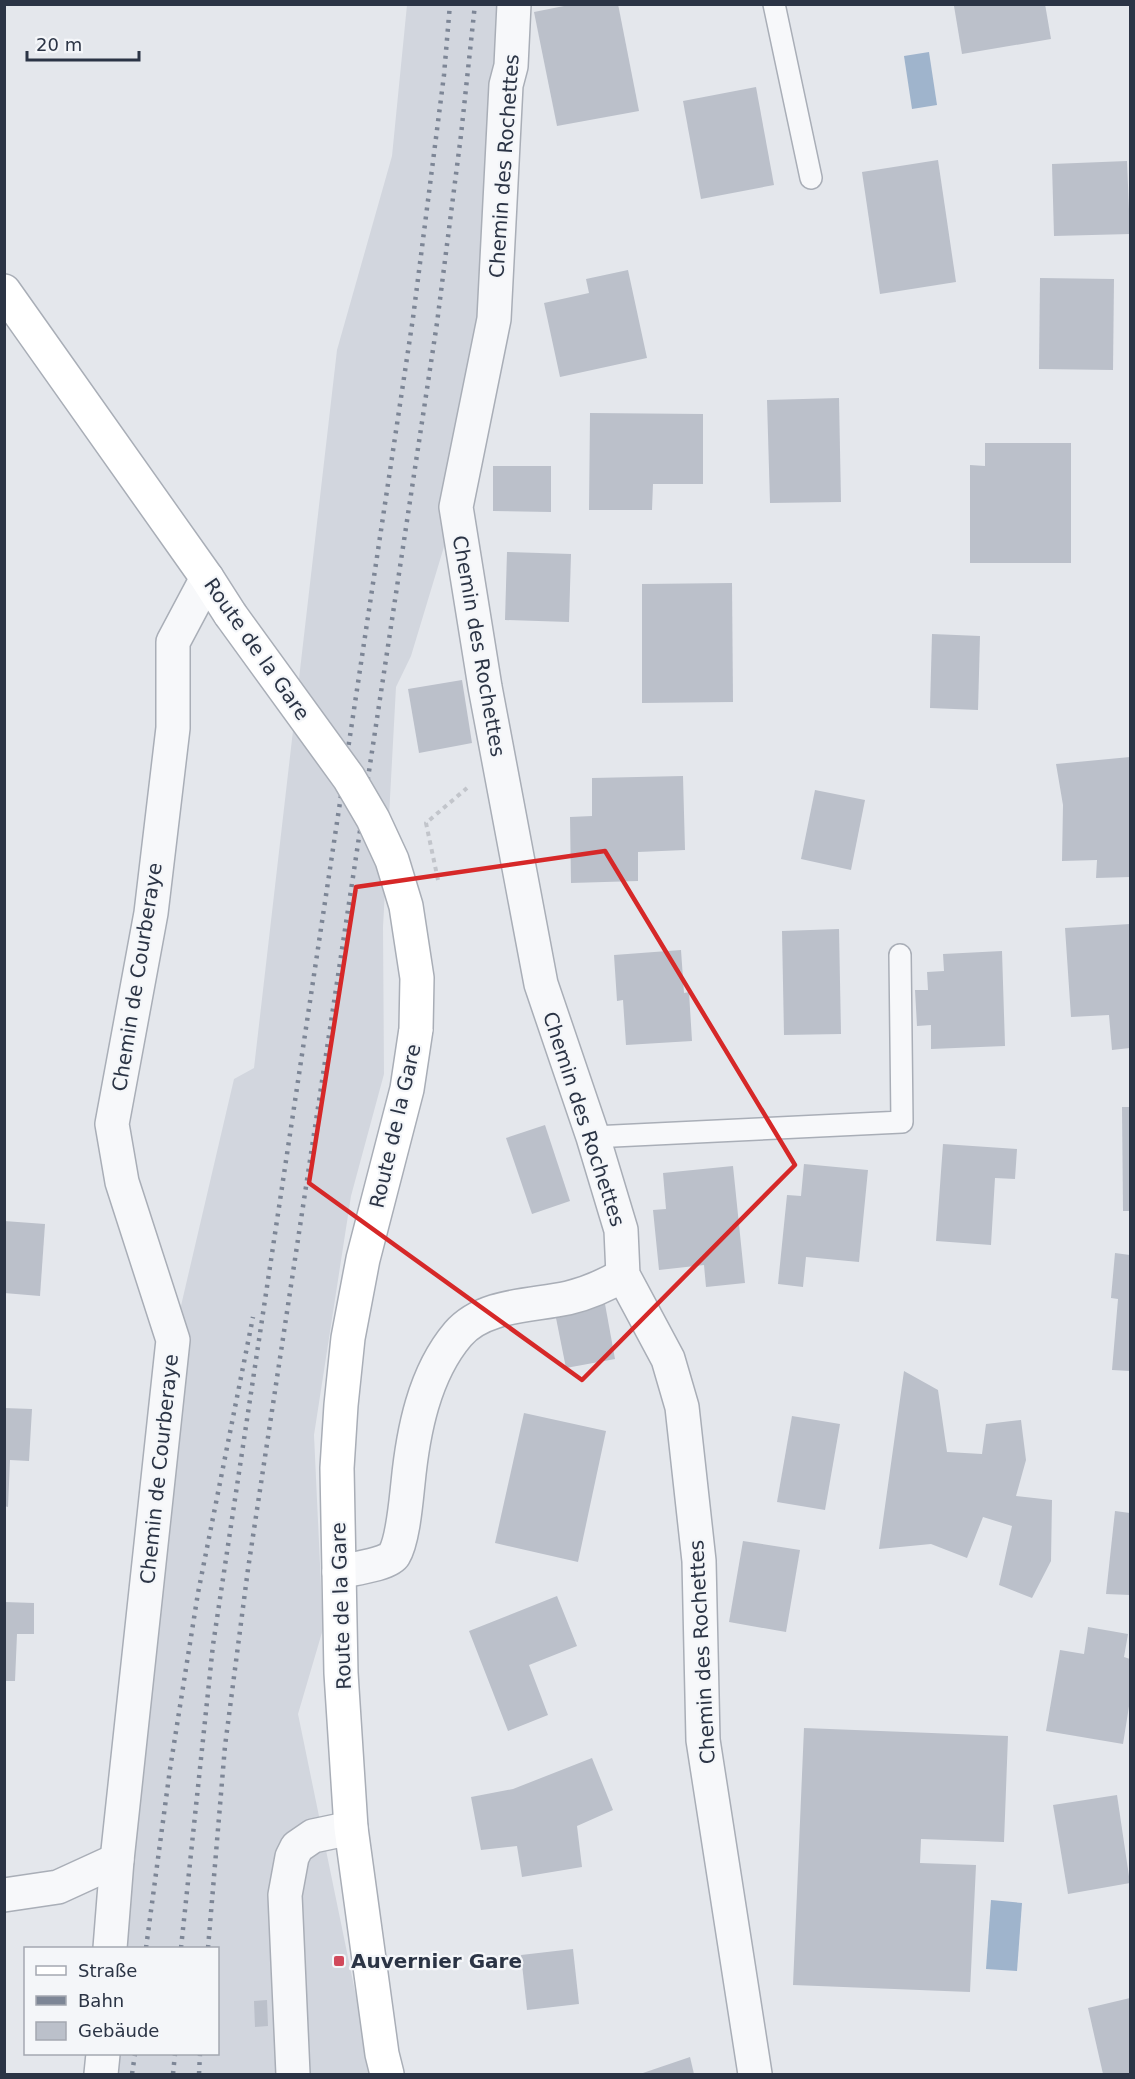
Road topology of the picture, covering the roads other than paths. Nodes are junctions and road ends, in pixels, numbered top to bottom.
1 (514, 4) edge
2 (774, 4) edge
3 (811, 178) dead end
4 (4, 291) edge
5 (207, 578) junction
6 (900, 955) dead end
7 (593, 1137) junction
8 (623, 1275) junction
9 (339, 1572) junction
10 (351, 1828) junction
11 (117, 1860) junction
12 (4, 1895) edge
13 (110, 1947) edge
14 (103, 2055) edge
15 (101, 2074) edge
16 (292, 2074) edge
17 (387, 2074) edge
18 (755, 2074) edge

1 - 7 street, Chemin des Rochettes
2 - 3 lane
4 - 5 main road, Route de la Gare
5 - 9 main road, Route de la Gare, bridge
5 - 11 street, Chemin de Courberaye
6 - 7 lane
7 - 8 street, Chemin des Rochettes
8 - 9 street
8 - 18 street, Chemin des Rochettes
9 - 10 main road, Route de la Gare
10 - 16 street
10 - 17 main road, Route de la Gare
11 - 12 street
11 - 13 street, Chemin de Courberaye
14 - 15 street

